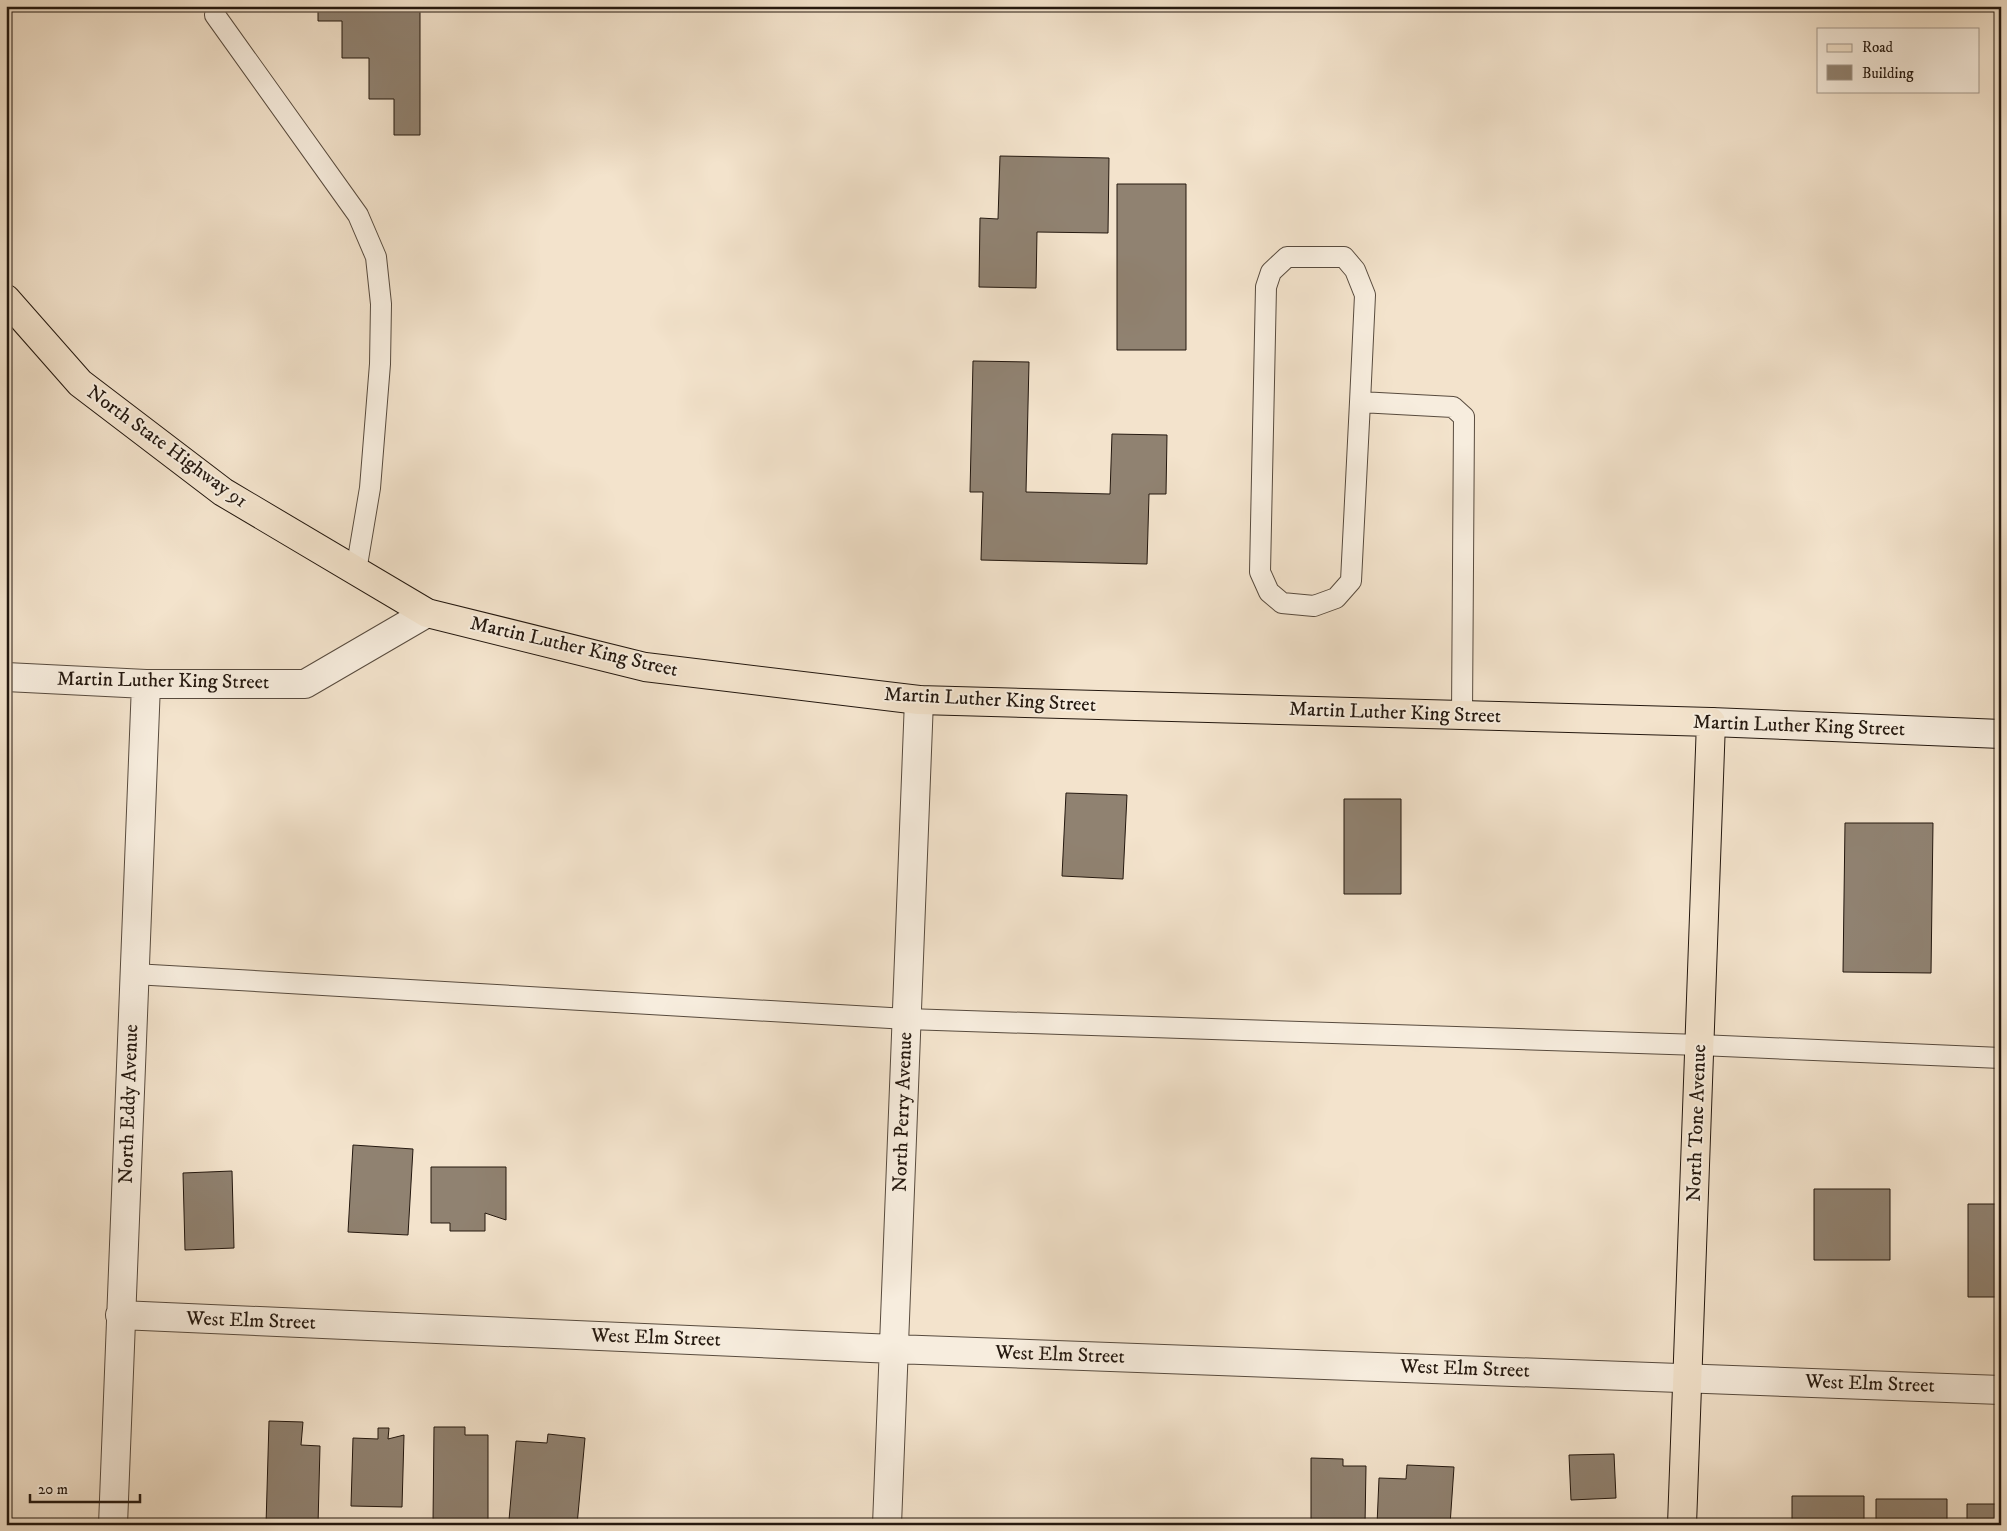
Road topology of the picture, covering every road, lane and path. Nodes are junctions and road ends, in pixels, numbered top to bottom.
1 (215, 15) dead end
2 (6, 299) edge
3 (1360, 402) junction
4 (356, 571) junction
5 (427, 612) junction
6 (6, 677) edge
7 (146, 684) junction
8 (919, 700) junction
9 (1462, 715) junction
10 (1711, 722) junction
11 (2001, 734) edge
12 (134, 974) junction
13 (907, 1019) junction
14 (1700, 1045) junction
15 (2001, 1058) edge
16 (120, 1315) junction
17 (894, 1349) junction
18 (1688, 1377) junction
19 (2001, 1390) edge
20 (113, 1525) edge
21 (887, 1525) edge
22 (1682, 1525) edge

1 - 4 lane
2 - 4 main road, North State Highway 91
3 - 3 lane
3 - 9 lane
4 - 5 main road, North State Highway 91
5 - 7 street, Martin Luther King Street
5 - 8 main road, Martin Luther King Street
6 - 7 street, Martin Luther King Street
7 - 12 street, North Eddy Avenue
8 - 9 main road, Martin Luther King Street
8 - 13 street, North Perry Avenue
9 - 10 main road, Martin Luther King Street
10 - 11 street, Martin Luther King Street
10 - 14 main road, North Tone Avenue
12 - 13 lane
12 - 16 street, North Eddy Avenue
13 - 14 lane
13 - 17 street, North Perry Avenue
14 - 15 lane
14 - 18 main road, North Tone Avenue
16 - 17 street, West Elm Street
16 - 20 street, North Eddy Avenue
17 - 18 street, West Elm Street
17 - 21 street, North Perry Avenue
18 - 19 street, West Elm Street
18 - 22 main road, North Tone Avenue

